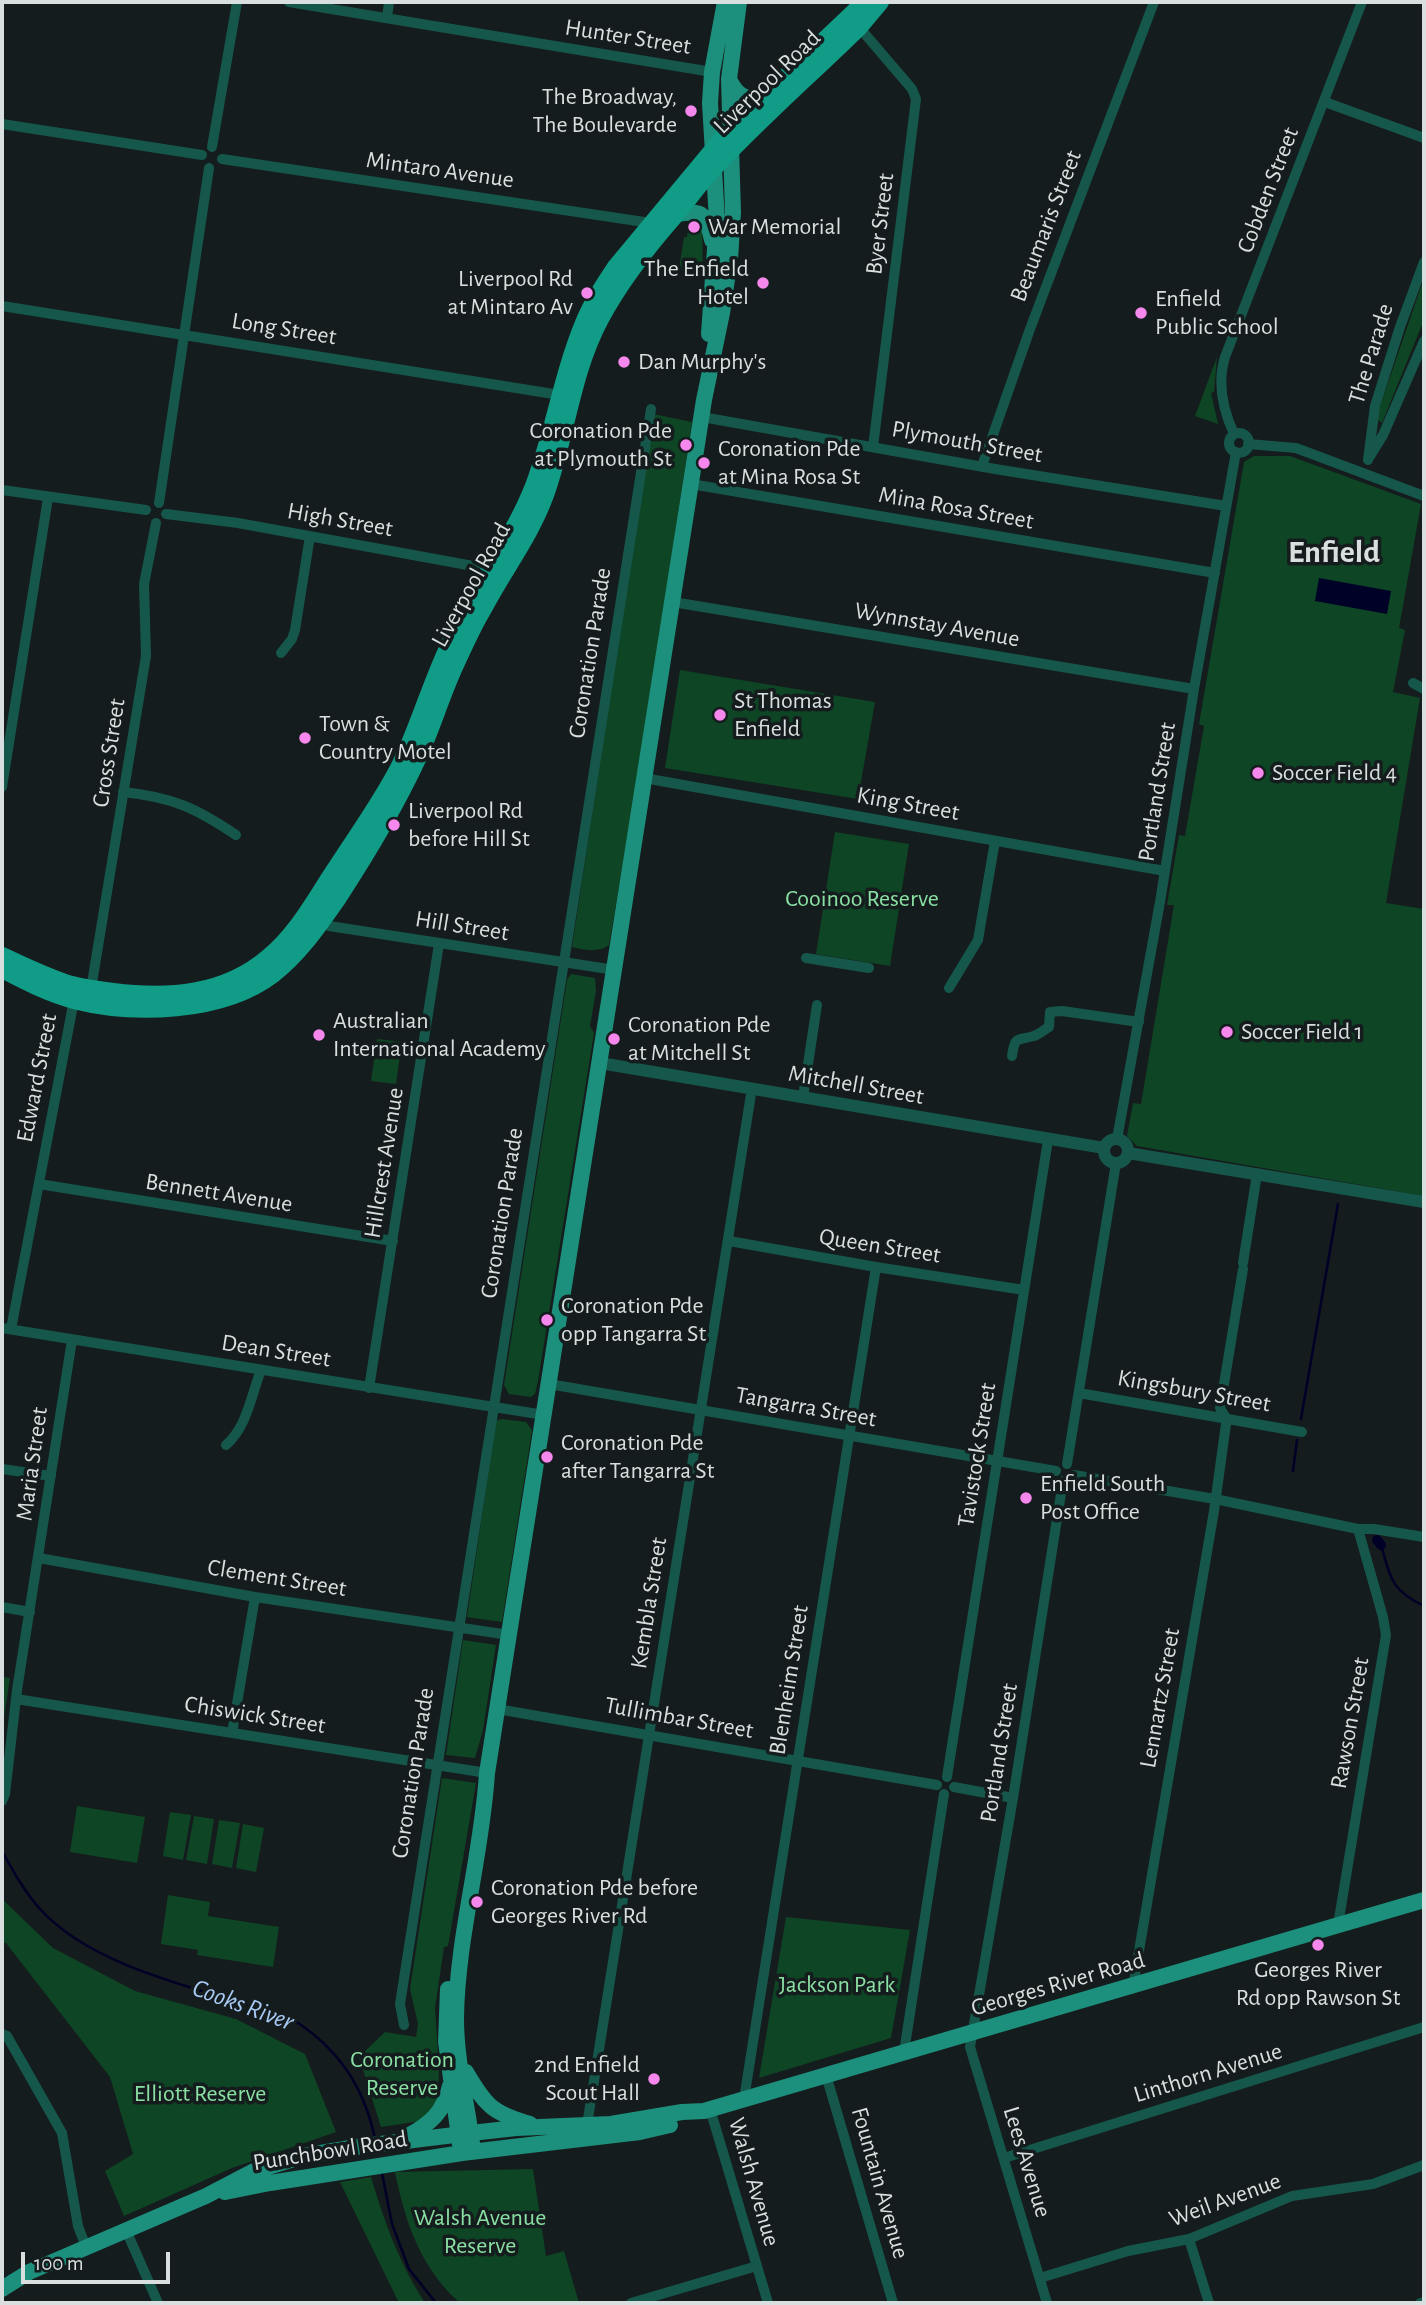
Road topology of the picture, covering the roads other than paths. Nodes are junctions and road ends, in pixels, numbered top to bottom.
1 (237, 2) edge
2 (289, 2) edge
3 (389, 2) edge
4 (725, 2) edge
5 (739, 2) edge
6 (865, 2) edge
7 (880, 2) edge
8 (1154, 2) edge
9 (1362, 2) edge
10 (387, 18) junction
11 (859, 27) junction
12 (712, 72) junction
13 (729, 79) junction
14 (764, 99) junction
15 (1325, 102) junction
16 (2, 124) edge
17 (729, 131) junction
18 (1424, 138) edge
19 (212, 147) junction
20 (722, 150) junction
21 (202, 155) junction
22 (222, 159) junction
23 (715, 167) junction
24 (209, 168) junction
25 (676, 214) junction
26 (651, 223) junction
27 (715, 253) junction
28 (1424, 262) edge
29 (2, 306) edge
30 (183, 335) junction
31 (1424, 341) edge
32 (560, 395) junction
33 (705, 397) junction
34 (651, 409) dead end
35 (702, 417) junction
36 (1234, 434) junction
37 (1248, 444) junction
38 (873, 447) junction
39 (1236, 452) junction
40 (1368, 460) junction
41 (982, 466) junction
42 (1362, 473) junction
43 (691, 484) junction
44 (2, 490) edge
45 (1424, 496) edge
46 (48, 498) junction
47 (159, 503) junction
48 (1226, 506) junction
49 (146, 510) junction
50 (166, 514) junction
51 (156, 523) junction
52 (310, 536) junction
53 (497, 570) junction
54 (1215, 573) junction
55 (673, 602) junction
56 (281, 653) dead end
57 (1413, 683) dead end
58 (1194, 689) junction
59 (1424, 689) edge
60 (644, 778) junction
61 (2, 787) edge
62 (123, 792) junction
63 (236, 835) dead end
64 (995, 841) junction
65 (1165, 871) junction
66 (313, 918) junction
67 (439, 944) junction
68 (2, 956) edge
69 (806, 958) dead end
70 (565, 963) junction
71 (869, 968) dead end
72 (2, 969) edge
73 (615, 971) junction
74 (949, 988) dead end
75 (92, 989) junction
76 (74, 1000) junction
77 (817, 1005) dead end
78 (1139, 1021) junction
79 (1012, 1056) dead end
80 (600, 1063) junction
81 (752, 1088) junction
82 (803, 1097) junction
83 (1117, 1139) junction
84 (1048, 1140) junction
85 (1104, 1148) junction
86 (1128, 1153) junction
87 (1115, 1163) junction
88 (1257, 1174) junction
89 (39, 1184) junction
90 (1424, 1202) edge
91 (393, 1241) junction
92 (729, 1241) junction
93 (876, 1267) junction
94 (1024, 1290) junction
95 (6, 1329) edge
96 (72, 1340) junction
97 (261, 1370) junction
98 (549, 1384) junction
99 (369, 1388) junction
100 (1079, 1393) junction
101 (494, 1408) junction
102 (701, 1409) junction
103 (544, 1415) junction
104 (1226, 1418) junction
105 (1302, 1432) dead end
106 (848, 1436) junction
107 (226, 1445) dead end
108 (996, 1462) junction
109 (1067, 1464) junction
110 (2, 1469) edge
111 (1073, 1475) junction
112 (51, 1476) junction
113 (1060, 1476) junction
114 (1214, 1499) junction
115 (1358, 1530) junction
116 (1424, 1537) edge
117 (39, 1558) junction
118 (255, 1597) junction
119 (2, 1607) edge
120 (30, 1612) junction
121 (460, 1628) junction
122 (509, 1635) junction
123 (16, 1699) junction
124 (497, 1709) junction
125 (232, 1733) junction
126 (648, 1734) junction
127 (798, 1760) junction
128 (436, 1765) junction
129 (486, 1773) junction
130 (947, 1777) junction
131 (954, 1787) junction
132 (941, 1789) junction
133 (1013, 1798) junction
134 (2, 1801) edge
135 (1424, 1900) edge
136 (1338, 1925) junction
137 (1133, 1986) junction
138 (404, 2025) dead end
139 (1424, 2027) edge
140 (972, 2032) junction
141 (2, 2034) edge
142 (904, 2052) junction
143 (460, 2060) junction
144 (826, 2075) junction
145 (452, 2080) junction
146 (744, 2099) junction
147 (707, 2110) junction
148 (587, 2125) junction
149 (545, 2127) junction
150 (459, 2134) junction
151 (396, 2141) junction
152 (467, 2152) junction
153 (1004, 2158) junction
154 (1424, 2165) edge
155 (206, 2196) junction
156 (126, 2230) junction
157 (1189, 2239) junction
158 (86, 2247) junction
159 (757, 2266) junction
160 (1040, 2278) junction
161 (2, 2289) edge
162 (158, 2303) edge
163 (631, 2303) edge
164 (768, 2303) edge
165 (893, 2303) edge
166 (1047, 2303) edge
167 (1209, 2303) edge

1 - 19 street
2 - 10 street, Hunter Street
3 - 10 street
4 - 12 main road
5 - 13 main road
6 - 14 highway, Liverpool Road
7 - 11 highway, Liverpool Road
8 - 41 street, Beaumaris Street
9 - 15 street, Cobden Street
10 - 12 street, Hunter Street
11 - 20 highway, Liverpool Road
11 - 38 street, Byer Street
12 - 20 main road
13 - 14 main road
13 - 17 main road
14 - 17 highway, Liverpool Road
15 - 18 street
15 - 36 street, Cobden Street
16 - 21 street
17 - 20 highway, Liverpool Road
19 - 21 street
19 - 22 street
20 - 23 highway, Liverpool Road
20 - 26 highway, Liverpool Road
20 - 33 main road
21 - 24 street
22 - 24 street
22 - 26 street, Mintaro Avenue
23 - 25 highway, Liverpool Road
23 - 27 main road
24 - 30 street
25 - 27 main road
25 - 53 highway, Liverpool Road
26 - 32 highway, Liverpool Road
27 - 33 main road
28 - 40 street, The Parade
29 - 30 street, Long Street
30 - 32 street, Long Street
30 - 47 street
31 - 40 street, The Parade
32 - 53 highway, Liverpool Road
33 - 35 main road
34 - 70 street, Coronation Parade
35 - 38 street, Plymouth Street
35 - 43 main road
36 - 37 street
36 - 39 street
37 - 39 street
37 - 42 street
38 - 41 street, Plymouth Street
39 - 48 street, Portland Street
40 - 42 street, The Parade
41 - 48 street, Plymouth Street
42 - 45 street
43 - 54 street, Mina Rosa Street
43 - 55 main road
44 - 46 street
46 - 49 street
46 - 61 street
47 - 49 street
47 - 50 street
48 - 54 street, Portland Street
49 - 51 street
50 - 51 street
50 - 52 street, High Street
51 - 62 street, Cross Street
52 - 53 street, High Street
52 - 56 street
53 - 66 highway, Liverpool Road
54 - 58 street, Portland Street
55 - 58 street, Wynnstay Avenue
55 - 60 main road
57 - 59 street
58 - 65 street, Portland Street
60 - 64 street, King Street
60 - 73 main road
62 - 63 street
62 - 75 street, Cross Street
64 - 65 street, King Street
64 - 74 street
65 - 78 street, Portland Street
66 - 67 street, Hill Street
66 - 75 highway, Liverpool Road
66 - 76 highway, Liverpool Road
67 - 70 street, Hill Street
67 - 91 street, Hillcrest Avenue
68 - 75 highway, Liverpool Road
69 - 71 street
70 - 73 street, Hill Street
70 - 101 street, Coronation Parade
72 - 76 highway, Liverpool Road
73 - 80 main road
76 - 89 street, Edward Street
77 - 82 street
78 - 79 street
78 - 83 street, Portland Street
80 - 81 street, Mitchell Street
80 - 98 main road
81 - 82 street, Mitchell Street
81 - 92 street, Kembla Street
82 - 84 street, Mitchell Street
83 - 85 street
83 - 86 street
84 - 85 street, Mitchell Street
84 - 94 street, Tavistock Street
85 - 87 street
86 - 87 street
86 - 88 street
87 - 100 street
88 - 90 street
88 - 104 street, Lennartz Street
89 - 91 street, Bennett Avenue
89 - 95 street, Edward Street
91 - 99 street, Hillcrest Avenue
92 - 93 street, Queen Street
92 - 102 street, Kembla Street
93 - 94 street, Queen Street
93 - 106 street, Blenheim Street
94 - 108 street, Tavistock Street
95 - 96 street, Dean Street
96 - 97 street, Dean Street
96 - 112 street, Maria Street
97 - 99 street, Dean Street
97 - 107 street
98 - 102 street, Tangarra Street
98 - 103 main road
99 - 101 street, Dean Street
100 - 104 street, Kingsbury Street
100 - 109 street
101 - 103 street, Dean Street
101 - 121 street, Coronation Parade
102 - 106 street, Tangarra Street
102 - 126 street, Kembla Street
103 - 122 main road
104 - 105 street, Kingsbury Street
104 - 114 street, Lennartz Street
106 - 108 street, Tangarra Street
106 - 127 street, Blenheim Street
108 - 113 street, Tangarra Street
108 - 130 street, Tavistock Street
109 - 111 street
109 - 113 street
110 - 112 street
111 - 113 street
111 - 114 street
112 - 117 street, Maria Street
113 - 133 street, Portland Street
114 - 115 street
114 - 137 street, Lennartz Street
115 - 116 street
115 - 136 street, Rawson Street
117 - 118 street, Clement Street
117 - 120 street, Maria Street
118 - 121 street, Clement Street
118 - 125 street
119 - 120 street
120 - 123 street, Maria Street
121 - 122 street, Clement Street
121 - 128 street, Coronation Parade
122 - 124 main road
123 - 125 street, Chiswick Street
123 - 134 street, Maria Street
124 - 126 street, Tullimbar Street
124 - 129 main road
125 - 128 street, Chiswick Street
126 - 127 street, Tullimbar Street
126 - 148 street, Kembla Street
127 - 132 street, Tullimbar Street
127 - 146 street, Blenheim Street
128 - 129 street, Chiswick Street
128 - 138 street, Coronation Parade
129 - 143 main road
129 - 145 main road
130 - 131 street
130 - 132 street
131 - 132 street
131 - 133 street
132 - 142 street
133 - 140 street, Portland Street
135 - 136 main road, Georges River Road
136 - 137 main road, Georges River Road
137 - 140 main road, Georges River Road
139 - 153 street, Linthorn Avenue
140 - 142 main road, Georges River Road
140 - 153 street, Lees Avenue
141 - 158 street
142 - 144 main road, Georges River Road
143 - 149 main road
143 - 150 main road
144 - 146 main road, Georges River Road
144 - 165 street, Fountain Avenue
145 - 150 main road
145 - 151 main road
146 - 147 main road, Georges River Road
147 - 148 main road, Georges River Road
147 - 152 main road, Georges River Road
147 - 159 street, Walsh Avenue
148 - 149 main road, Georges River Road
149 - 150 main road, Georges River Road
150 - 151 main road, Punchbowl Road
150 - 152 main road
151 - 155 main road, Punchbowl Road
152 - 155 main road, Punchbowl Road
153 - 160 street, Lees Avenue
154 - 157 street, Weil Avenue
155 - 156 main road, Punchbowl Road
156 - 158 main road, Punchbowl Road
156 - 162 street
157 - 160 street, Weil Avenue
157 - 167 street
158 - 161 main road, Punchbowl Road
159 - 163 street, Walsh Avenue
159 - 164 street, Walsh Avenue
160 - 166 street, Lees Avenue

